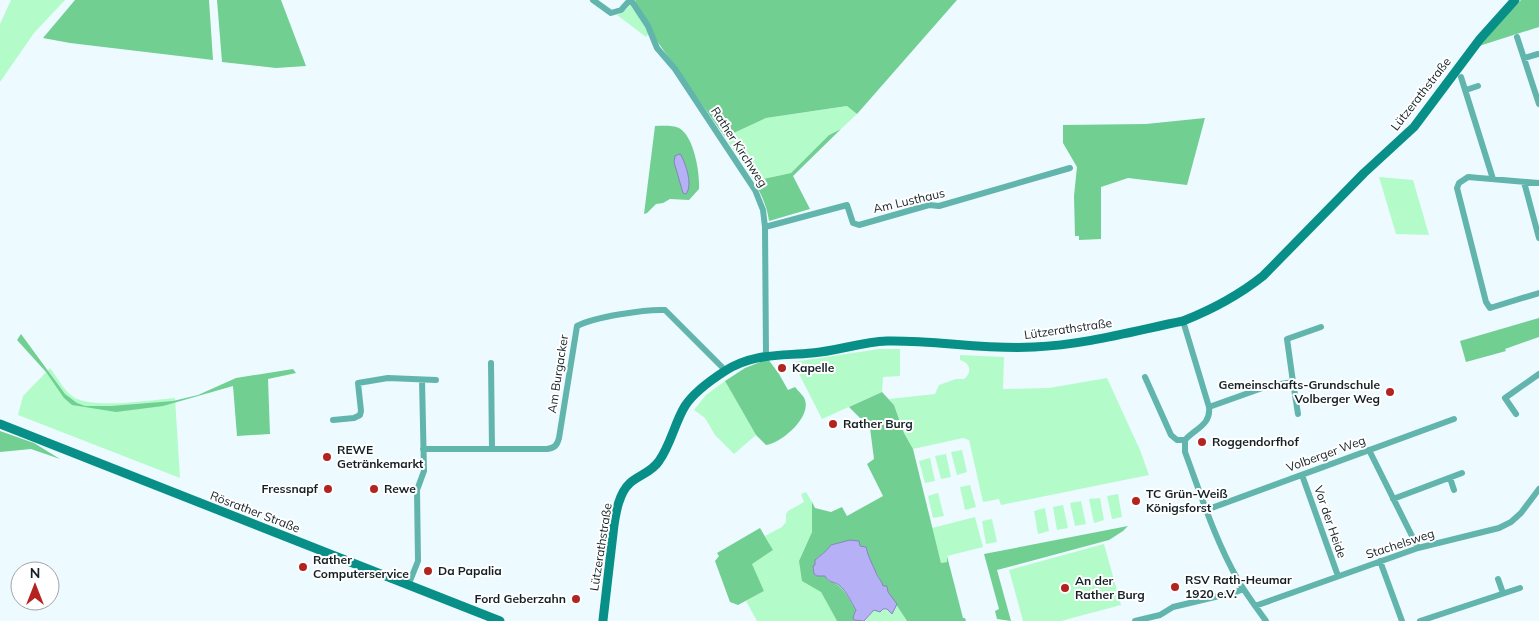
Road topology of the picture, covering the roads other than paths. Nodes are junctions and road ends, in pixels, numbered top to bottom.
1 (593, 0) edge
2 (630, 0) edge
3 (1515, 0) edge
4 (1517, 37) dead end
5 (1538, 54) dead end
6 (1524, 58) junction
7 (1461, 77) dead end
8 (1478, 86) dead end
9 (1466, 90) junction
10 (1539, 104) edge
11 (1070, 168) dead end
12 (1493, 179) junction
13 (1524, 182) junction
14 (1539, 183) edge
15 (765, 226) junction
16 (1539, 238) edge
17 (1539, 293) edge
18 (1183, 321) junction
19 (1322, 326) dead end
20 (766, 356) junction
21 (491, 363) dead end
22 (724, 372) junction
23 (1539, 374) edge
24 (1145, 378) dead end
25 (422, 380) junction
26 (436, 380) dead end
27 (1293, 382) junction
28 (1209, 407) junction
29 (1298, 414) dead end
30 (1516, 414) dead end
31 (333, 420) dead end
32 (1454, 420) dead end
33 (0, 424) edge
34 (1185, 440) junction
35 (423, 449) junction
36 (492, 449) junction
37 (1369, 450) junction
38 (1462, 473) dead end
39 (1302, 475) junction
40 (1450, 478) junction
41 (1539, 489) edge
42 (1454, 490) dead end
43 (1394, 499) junction
44 (1206, 510) junction
45 (1418, 548) junction
46 (1380, 561) junction
47 (1338, 576) junction
48 (1498, 579) dead end
49 (408, 586) junction
50 (1520, 588) dead end
51 (1243, 589) junction
52 (1503, 593) junction
53 (1255, 606) junction
54 (1161, 618) edge
55 (500, 621) edge
56 (603, 621) edge
57 (1135, 621) edge
58 (1266, 621) edge
59 (1402, 621) edge
60 (1420, 621) edge

1 - 2 street
2 - 15 street, Rather Kirchweg
3 - 18 street, Lützerathstraße
4 - 6 street
5 - 6 street
6 - 10 street
7 - 9 street
8 - 9 street
9 - 12 street
11 - 15 street, Am Lusthaus
12 - 13 street
12 - 17 street
13 - 14 street
13 - 16 street
15 - 20 street, Rather Kirchweg
18 - 20 street, Lützerathstraße
18 - 28 street
19 - 27 street
20 - 22 street, Lützerathstraße
21 - 36 street
22 - 36 street, Am Burgacker
22 - 56 street, Lützerathstraße
23 - 30 street
24 - 34 street
25 - 26 street
25 - 31 street
25 - 35 street
27 - 28 street
27 - 29 street
28 - 34 street
32 - 37 street, Volberger Weg
33 - 49 street, Rösrather Straße
34 - 44 street
35 - 36 street, Am Burgacker
35 - 49 street
37 - 39 street, Volberger Weg
37 - 43 street
38 - 40 street
39 - 44 street, Volberger Weg
39 - 47 street, Vor der Heide
40 - 42 street
40 - 43 street
41 - 45 street, Stachelsweg
43 - 45 street
44 - 51 street
45 - 46 street, Stachelsweg
46 - 47 street, Stachelsweg
46 - 59 street
47 - 53 street, Stachelsweg
48 - 52 street
49 - 55 street, Rösrather Straße
50 - 52 street
51 - 53 street
51 - 54 street
52 - 60 street
53 - 58 street
54 - 57 street

